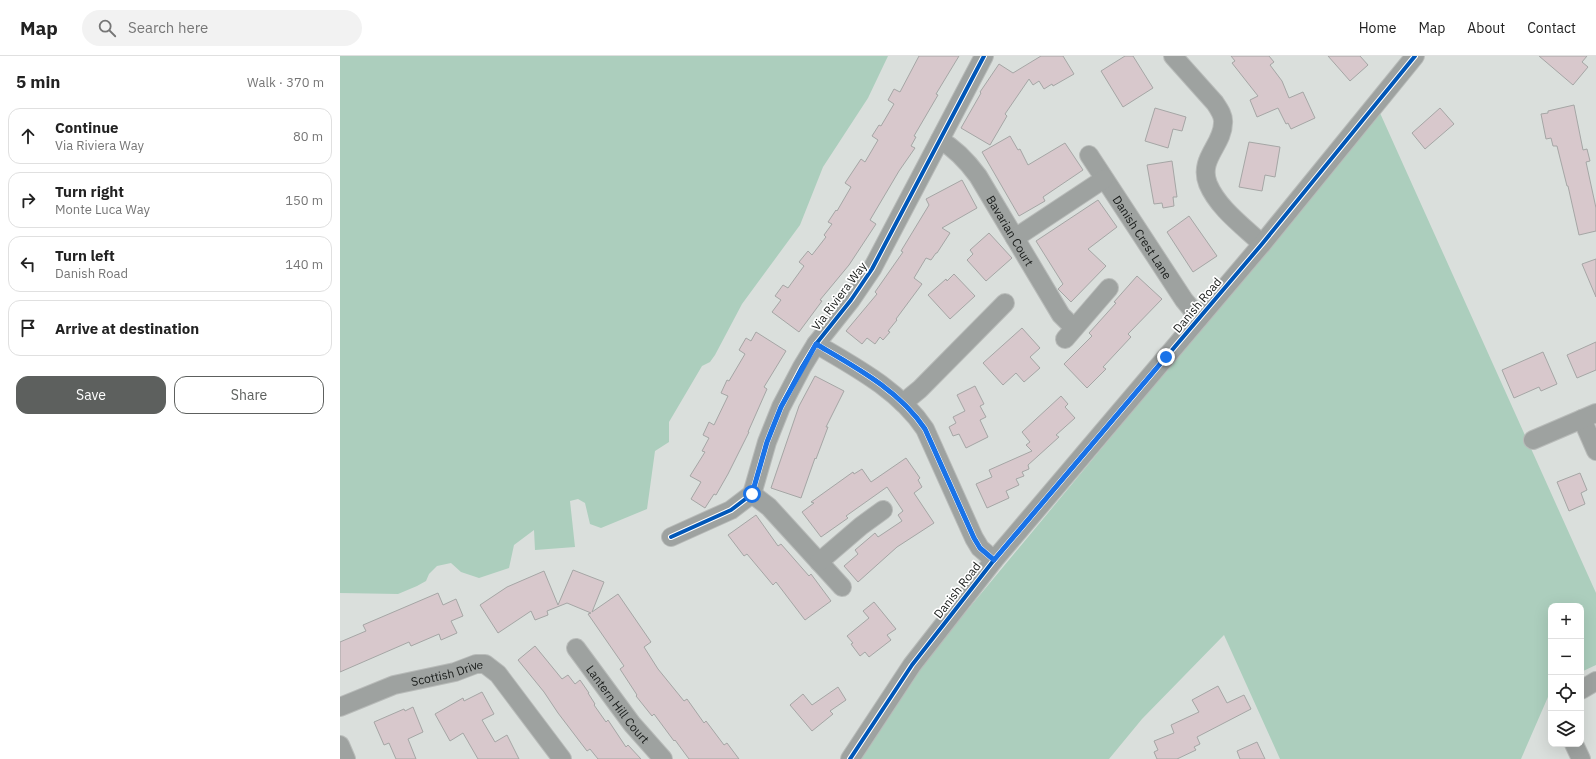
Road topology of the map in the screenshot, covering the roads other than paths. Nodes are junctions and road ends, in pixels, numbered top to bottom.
1 (984, 56) edge
2 (1173, 56) edge
3 (1409, 58) edge
4 (940, 140) junction
5 (1088, 155) dead end
6 (1104, 179) junction
7 (1015, 238) junction
8 (1262, 244) junction
9 (1109, 288) dead end
10 (1004, 303) dead end
11 (1199, 318) junction
12 (816, 344) junction
13 (903, 403) junction
14 (1589, 416) edge
15 (1533, 440) dead end
16 (1596, 451) edge
17 (752, 494) junction
18 (884, 510) dead end
19 (671, 537) dead end
20 (994, 560) junction
21 (819, 562) junction
22 (842, 587) dead end
23 (576, 648) dead end
24 (1596, 681) edge
25 (1584, 688) edge
26 (340, 707) edge
27 (340, 745) edge
28 (1575, 747) edge
29 (346, 759) edge
30 (562, 759) edge
31 (663, 759) edge
32 (850, 759) edge
33 (1581, 759) edge

1 - 4 street, Via Riviera Way
2 - 8 street
3 - 8 street, Danish Road
4 - 7 street, Bavarian Court
4 - 12 street, Via Riviera Way
5 - 6 street, Danish Crest Lane
6 - 7 street
6 - 11 street, Danish Crest Lane
7 - 9 street, Bavarian Court
8 - 11 street, Danish Road
10 - 13 street
11 - 20 street, Danish Road
12 - 13 street
12 - 17 street, Via Riviera Way
13 - 20 street
14 - 15 street
14 - 16 street
17 - 19 street
17 - 21 street
18 - 21 street
20 - 32 street, Danish Road
21 - 22 street
23 - 31 street, Lantern Hill Court
24 - 25 street
26 - 30 street, Scottish Drive
27 - 29 street
28 - 33 street

